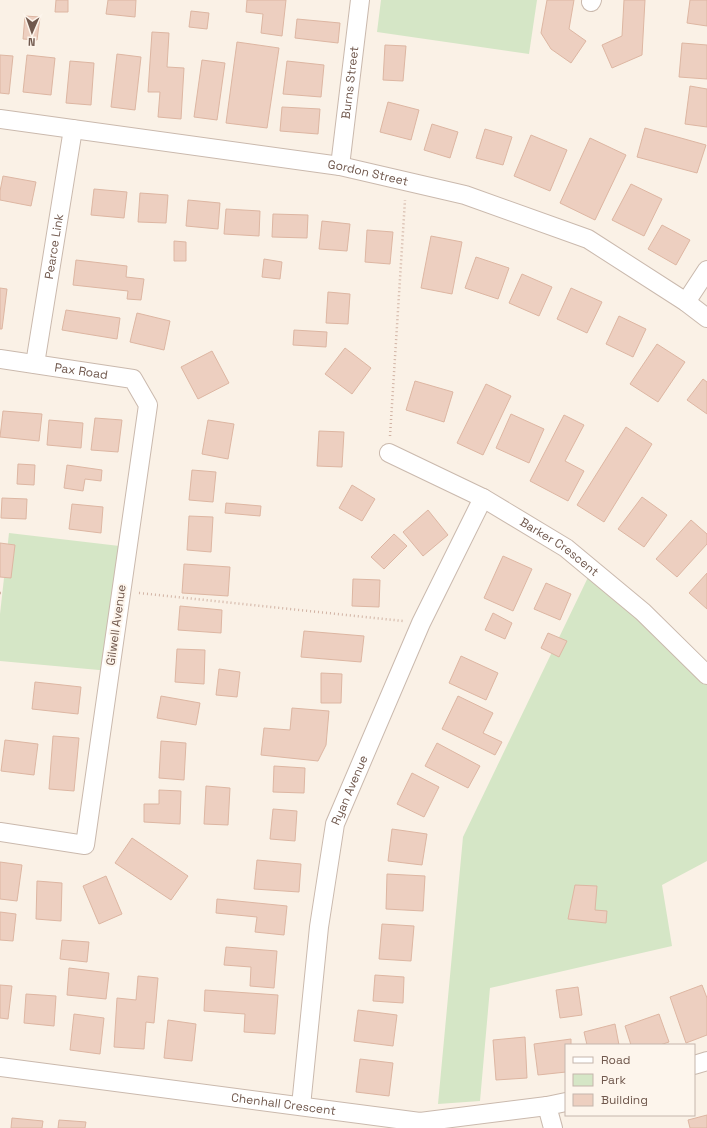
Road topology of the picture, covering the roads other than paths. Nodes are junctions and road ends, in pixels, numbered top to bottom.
1 (360, 0) edge
2 (0, 119) edge
3 (73, 129) junction
4 (340, 166) junction
5 (707, 270) edge
6 (686, 302) junction
7 (707, 318) edge
8 (0, 359) edge
9 (35, 364) junction
10 (148, 405) joint
11 (389, 453) road end
12 (483, 498) junction
13 (707, 675) edge
14 (0, 832) edge
15 (707, 1061) edge
16 (695, 1065) edge
17 (0, 1067) edge
18 (565, 1102) edge
19 (301, 1106) junction
20 (547, 1106) junction
21 (553, 1128) edge

1 - 4 street, Burns Street
2 - 3 street, Gordon Street
3 - 4 street, Gordon Street
3 - 9 street, Pearce Link
4 - 6 street, Gordon Street
5 - 6 street
6 - 7 street, Gordon Street
8 - 9 street, Pax Road
9 - 10 street, Pax Road
10 - 14 street, Gilwell Avenue
11 - 12 street, Barker Crescent
12 - 13 street, Barker Crescent
12 - 19 street, Ryan Avenue
15 - 16 street
17 - 19 street, Chenhall Crescent
18 - 20 street, Chenhall Crescent
19 - 20 street, Chenhall Crescent
20 - 21 street

